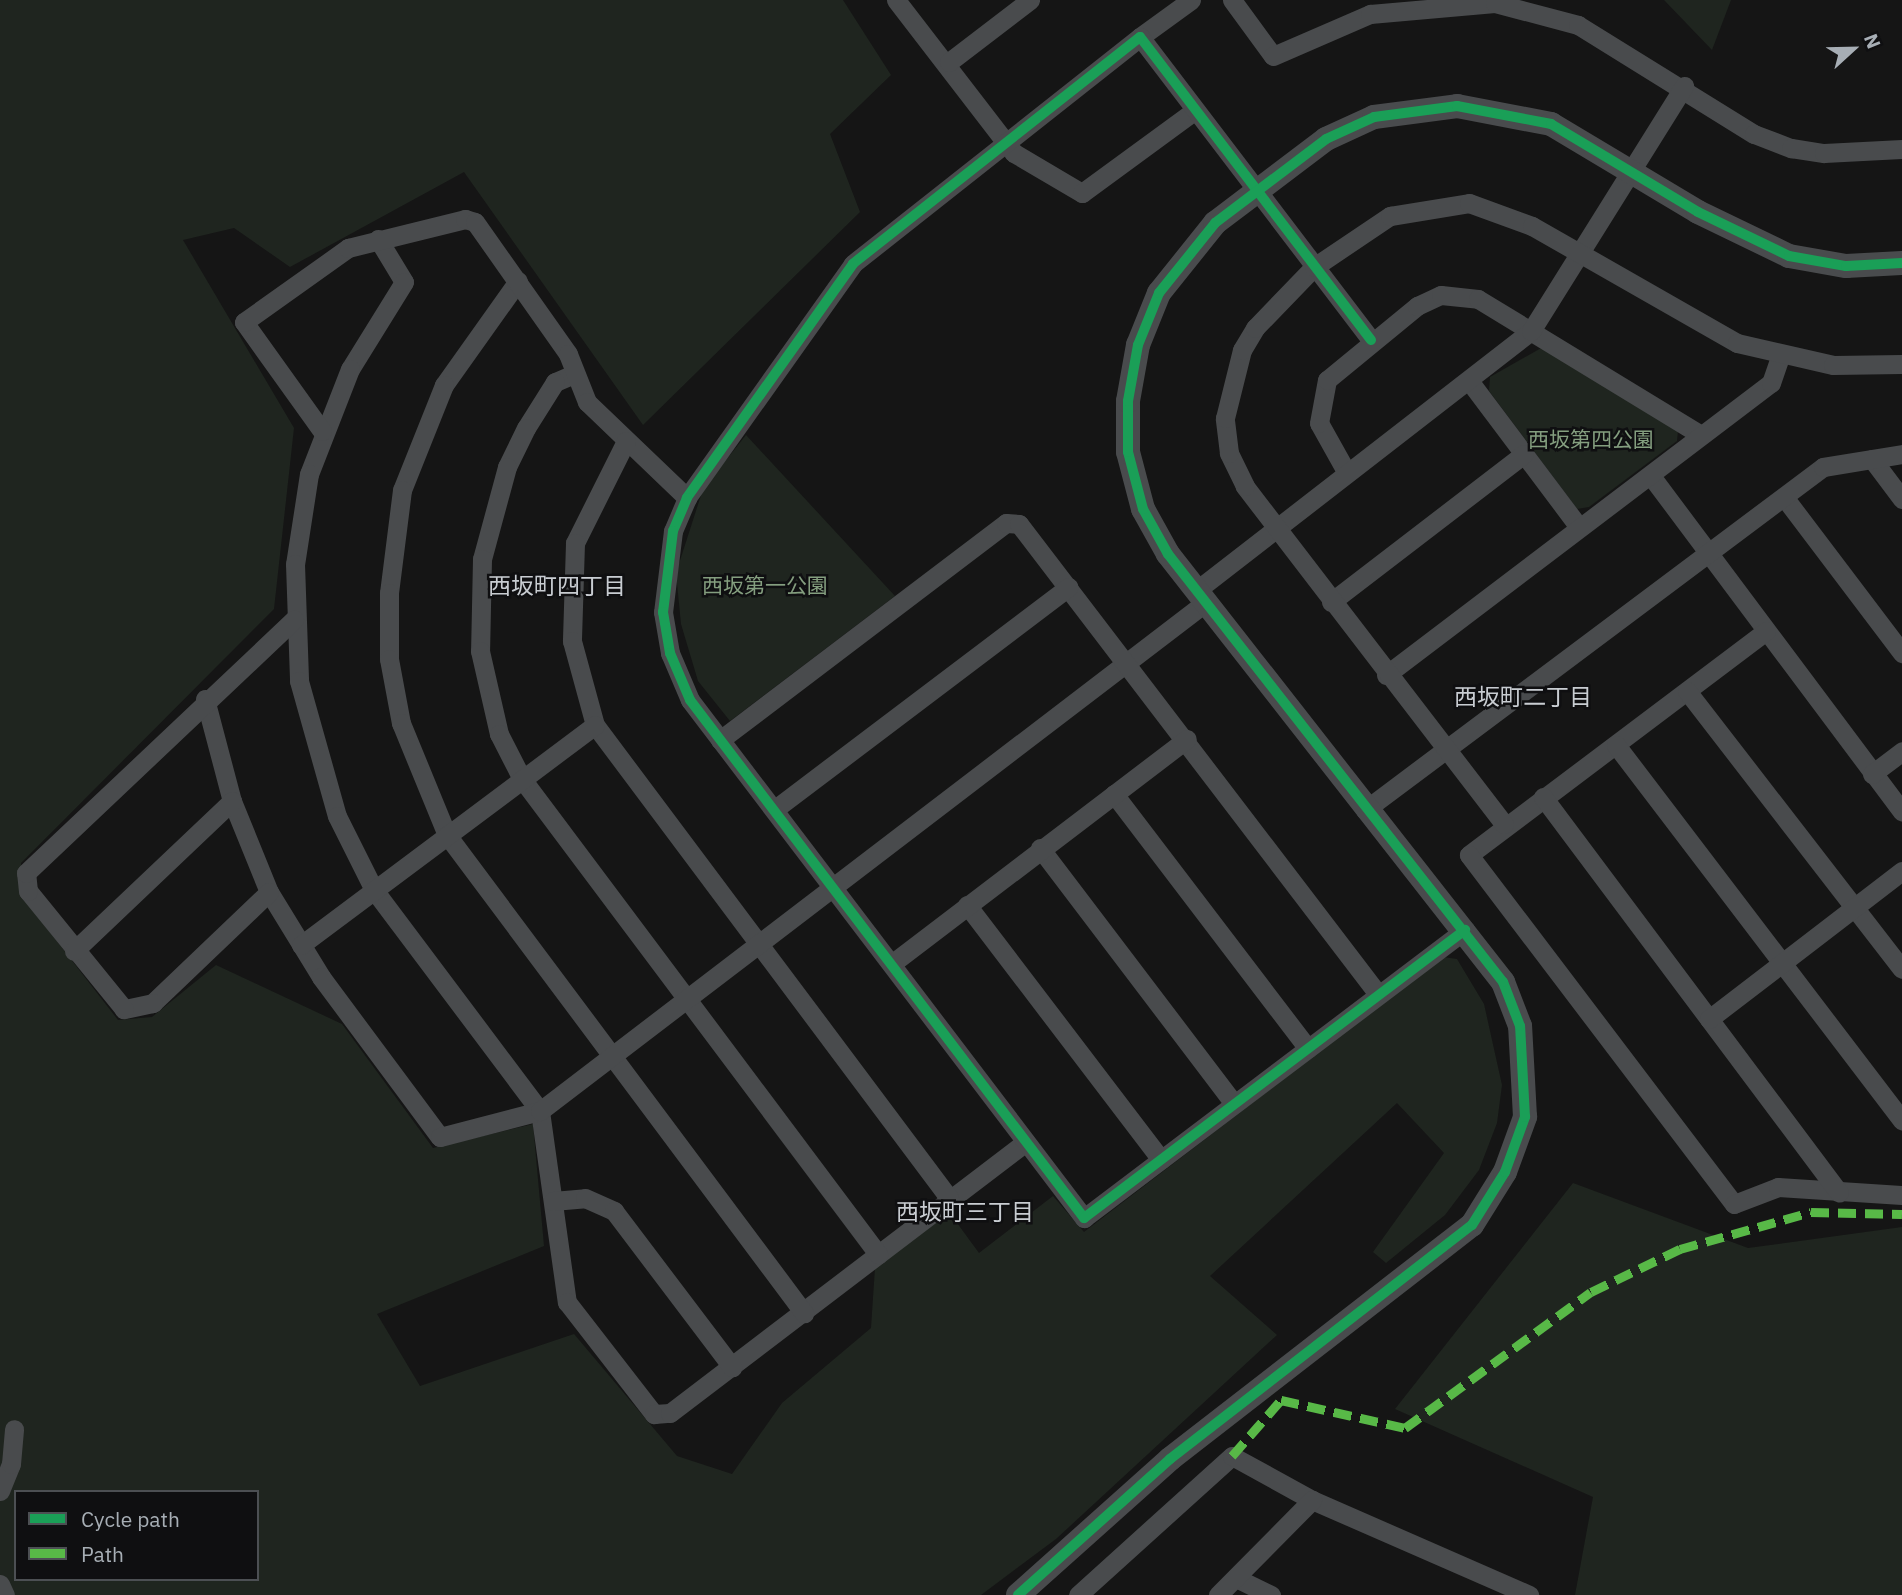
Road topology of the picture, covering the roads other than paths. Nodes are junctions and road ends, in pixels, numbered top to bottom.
1 (896, 0) edge
2 (1030, 0) edge
3 (1191, 0) edge
4 (1232, 0) edge
5 (1495, 1) edge
6 (1140, 37) junction
7 (949, 62) junction
8 (1684, 86) junction
9 (1194, 111) junction
10 (1004, 139) junction
11 (1902, 149) edge
12 (1630, 168) junction
13 (1254, 193) junction
14 (378, 239) junction
15 (1582, 255) junction
16 (1902, 262) edge
17 (1314, 267) junction
18 (518, 281) junction
19 (1531, 331) junction
20 (1371, 340) junction
21 (1780, 357) junction
22 (1902, 364) edge
23 (574, 374) junction
24 (1470, 382) junction
25 (322, 431) junction
26 (1701, 435) junction
27 (626, 441) junction
28 (1524, 454) junction
29 (1902, 454) edge
30 (1872, 459) junction
31 (1347, 473) junction
32 (1651, 476) junction
33 (1784, 497) junction
34 (687, 498) junction
35 (1902, 499) edge
36 (1580, 527) junction
37 (1276, 531) junction
38 (1707, 552) junction
39 (1069, 587) junction
40 (1201, 596) junction
41 (1331, 602) junction
42 (293, 620) junction
43 (1766, 631) junction
44 (1902, 653) edge
45 (1128, 662) junction
46 (1386, 675) junction
47 (1687, 691) junction
48 (205, 699) junction
49 (595, 725) junction
50 (1187, 739) junction
51 (720, 740) junction
52 (1616, 745) junction
53 (1445, 750) junction
54 (1902, 751) edge
55 (1872, 774) junction
56 (522, 779) junction
57 (1114, 794) junction
58 (1543, 797) junction
59 (232, 801) junction
60 (775, 810) junction
61 (1365, 810) junction
62 (1902, 811) edge
63 (1504, 824) junction
64 (447, 835) junction
65 (1040, 848) junction
66 (1902, 871) edge
67 (834, 886) junction
68 (374, 890) junction
69 (269, 892) junction
70 (967, 905) junction
71 (1855, 906) junction
72 (1465, 930) junction
73 (301, 945) junction
74 (757, 945) junction
75 (74, 951) junction
76 (894, 962) junction
77 (1782, 962) junction
78 (1902, 969) edge
79 (1378, 994) junction
80 (684, 1001) junction
81 (1709, 1018) junction
82 (1308, 1049) junction
83 (612, 1057) junction
84 (1234, 1104) junction
85 (540, 1111) junction
86 (1902, 1121) edge
87 (1026, 1142) junction
88 (1161, 1160) junction
89 (1839, 1192) junction
90 (1902, 1195) edge
91 (949, 1198) junction
92 (553, 1201) junction
93 (878, 1254) junction
94 (804, 1313) junction
95 (732, 1367) junction
96 (14, 1429) dead end
97 (0, 1492) edge
98 (1312, 1500) junction
99 (1236, 1578) junction
100 (0, 1584) edge
101 (1092, 1591) edge
102 (5, 1595) edge
103 (1018, 1595) edge
104 (1218, 1595) edge
105 (1270, 1595) edge
106 (1529, 1595) edge

1 - 7 street
2 - 7 street
3 - 6 street
4 - 5 street
5 - 8 street
6 - 9 street
6 - 10 street
7 - 10 street
8 - 11 street
8 - 12 street
9 - 10 street
9 - 13 street
10 - 34 street
12 - 13 street
12 - 15 street
12 - 16 street
13 - 17 street
13 - 40 street
14 - 18 street
14 - 25 street
14 - 25 street
15 - 17 street
15 - 19 street
15 - 21 street
17 - 20 street
17 - 37 street
18 - 23 street
18 - 64 street
19 - 20 street
19 - 24 street
19 - 26 street
20 - 31 street
21 - 22 street
21 - 26 street
23 - 27 street
23 - 56 street
24 - 28 street
24 - 31 street
25 - 42 street
26 - 32 street
27 - 34 street
27 - 49 street
28 - 36 street
28 - 41 street
29 - 30 street
30 - 33 street
30 - 35 street
31 - 37 street
32 - 36 street
32 - 38 street
33 - 38 street
33 - 44 street
34 - 51 street
36 - 46 street
37 - 40 street
37 - 41 street
38 - 43 street
38 - 53 street
39 - 45 street
39 - 51 street
39 - 60 street
40 - 45 street
40 - 61 street
41 - 46 street
42 - 48 street
42 - 68 street
43 - 47 street
43 - 55 street
45 - 50 street
45 - 67 street
46 - 53 street
47 - 52 street
47 - 71 street
48 - 59 street
48 - 75 street
49 - 56 street
49 - 74 street
50 - 57 street
50 - 79 street
51 - 60 street
52 - 58 street
52 - 77 street
53 - 61 street
53 - 63 street
54 - 55 street
55 - 62 street
56 - 64 street
56 - 80 street
57 - 65 street
57 - 82 street
58 - 63 street
58 - 81 street
59 - 69 street
59 - 75 street
60 - 67 street
61 - 72 street
63 - 89 street
64 - 68 street
64 - 83 street
65 - 70 street
65 - 84 street
66 - 71 street
67 - 74 street
67 - 76 street
68 - 73 street
68 - 85 street
69 - 73 street
69 - 75 street
70 - 76 street
70 - 88 street
71 - 77 street
71 - 78 street
72 - 79 street
72 - 103 street
73 - 85 street
74 - 80 street
74 - 91 street
76 - 87 street
77 - 81 street
77 - 86 street
79 - 82 street
80 - 83 street
80 - 93 street
81 - 89 street
82 - 84 street
83 - 85 street
83 - 94 street
84 - 88 street
85 - 92 street
87 - 88 street
87 - 91 street
89 - 90 street
91 - 93 street
92 - 95 street
92 - 95 street
93 - 94 street
94 - 95 street
96 - 97 street
98 - 99 street
98 - 101 street
98 - 106 street
99 - 104 street
99 - 105 street
100 - 102 street

